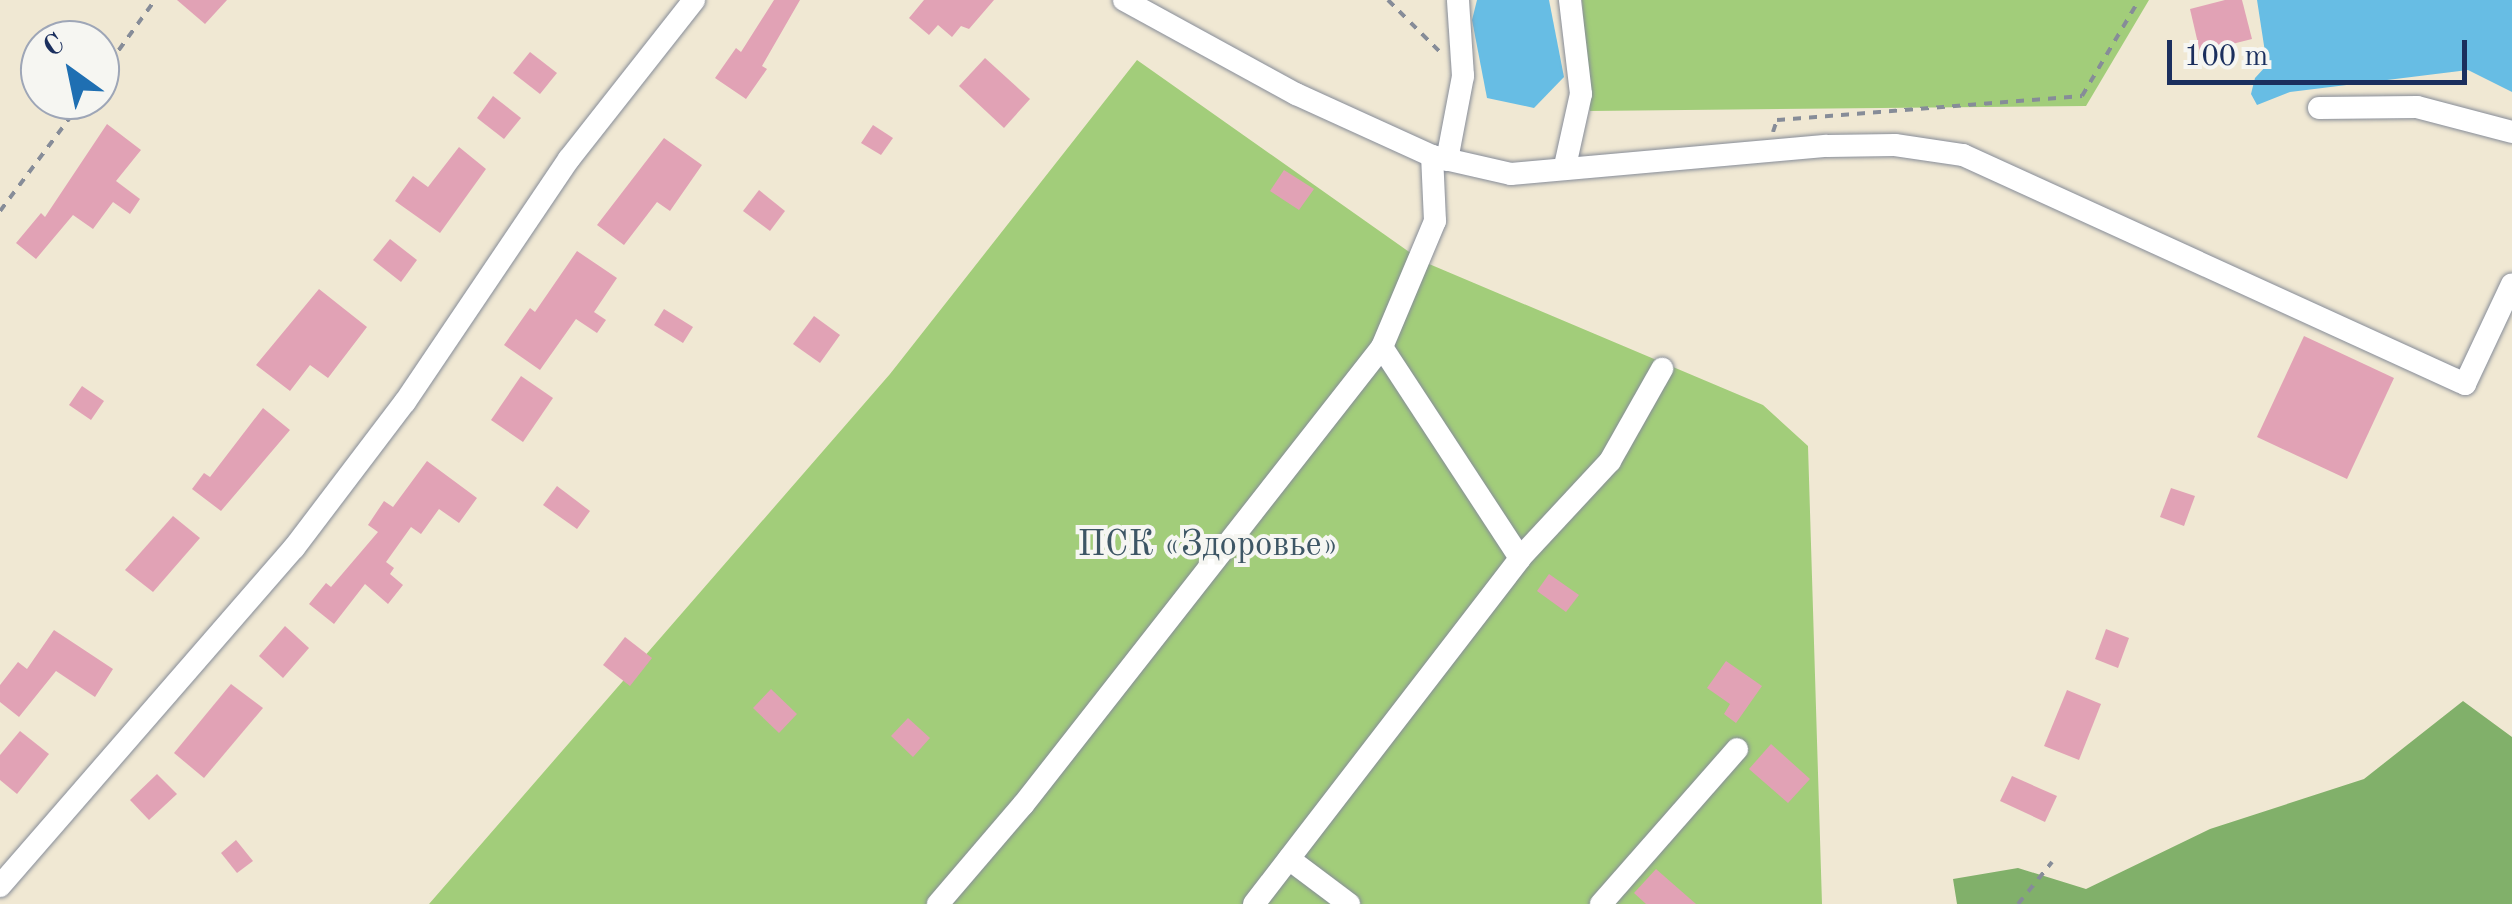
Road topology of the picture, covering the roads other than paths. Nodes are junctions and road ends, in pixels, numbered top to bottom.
1 (694, 0) edge
2 (1124, 0) edge
3 (1458, 0) edge
4 (1570, 0) edge
5 (2319, 108) dead end
6 (2512, 132) edge
7 (1440, 158) junction
8 (1565, 166) junction
9 (2512, 284) edge
10 (1382, 347) junction
11 (1662, 370) dead end
12 (1520, 558) junction
13 (1737, 749) dead end
14 (1289, 859) junction
15 (0, 886) edge
16 (938, 904) edge
17 (1254, 904) edge
18 (1350, 904) edge
19 (1601, 904) edge

1 - 15 street
2 - 7 street
3 - 7 street
4 - 8 street
5 - 6 street
7 - 8 street
7 - 10 street
8 - 9 street
10 - 12 street
10 - 16 street
11 - 12 street
12 - 14 street
13 - 19 street
14 - 17 street
14 - 18 street

